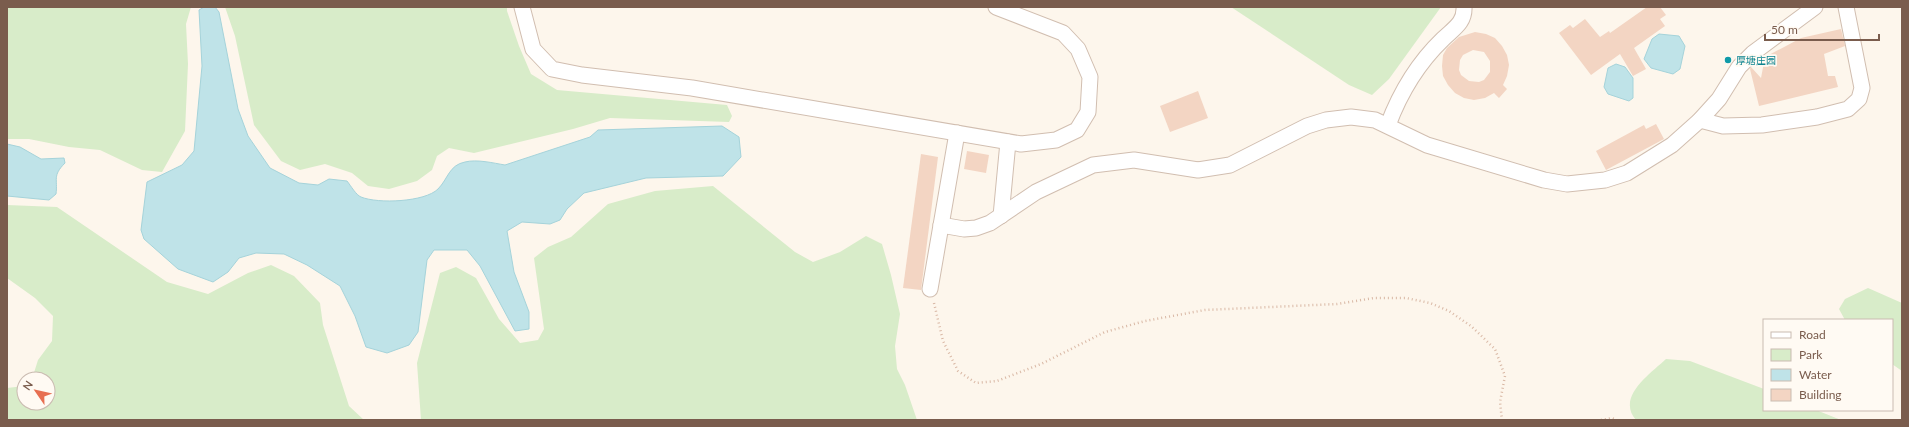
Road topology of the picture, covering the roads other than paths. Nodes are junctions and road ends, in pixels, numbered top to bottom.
1 (522, 7) edge
2 (996, 7) edge
3 (1464, 7) edge
4 (1815, 7) edge
5 (1846, 7) edge
6 (1700, 120) junction
7 (1388, 125) junction
8 (958, 133) junction
9 (1008, 142) junction
10 (1001, 216) junction
11 (942, 225) junction
12 (930, 289) road end

1 - 8 street
2 - 9 street
3 - 7 street
4 - 6 street
5 - 6 street
6 - 7 street
7 - 10 street
8 - 9 street
8 - 11 street
9 - 10 street
10 - 11 street
11 - 12 street

